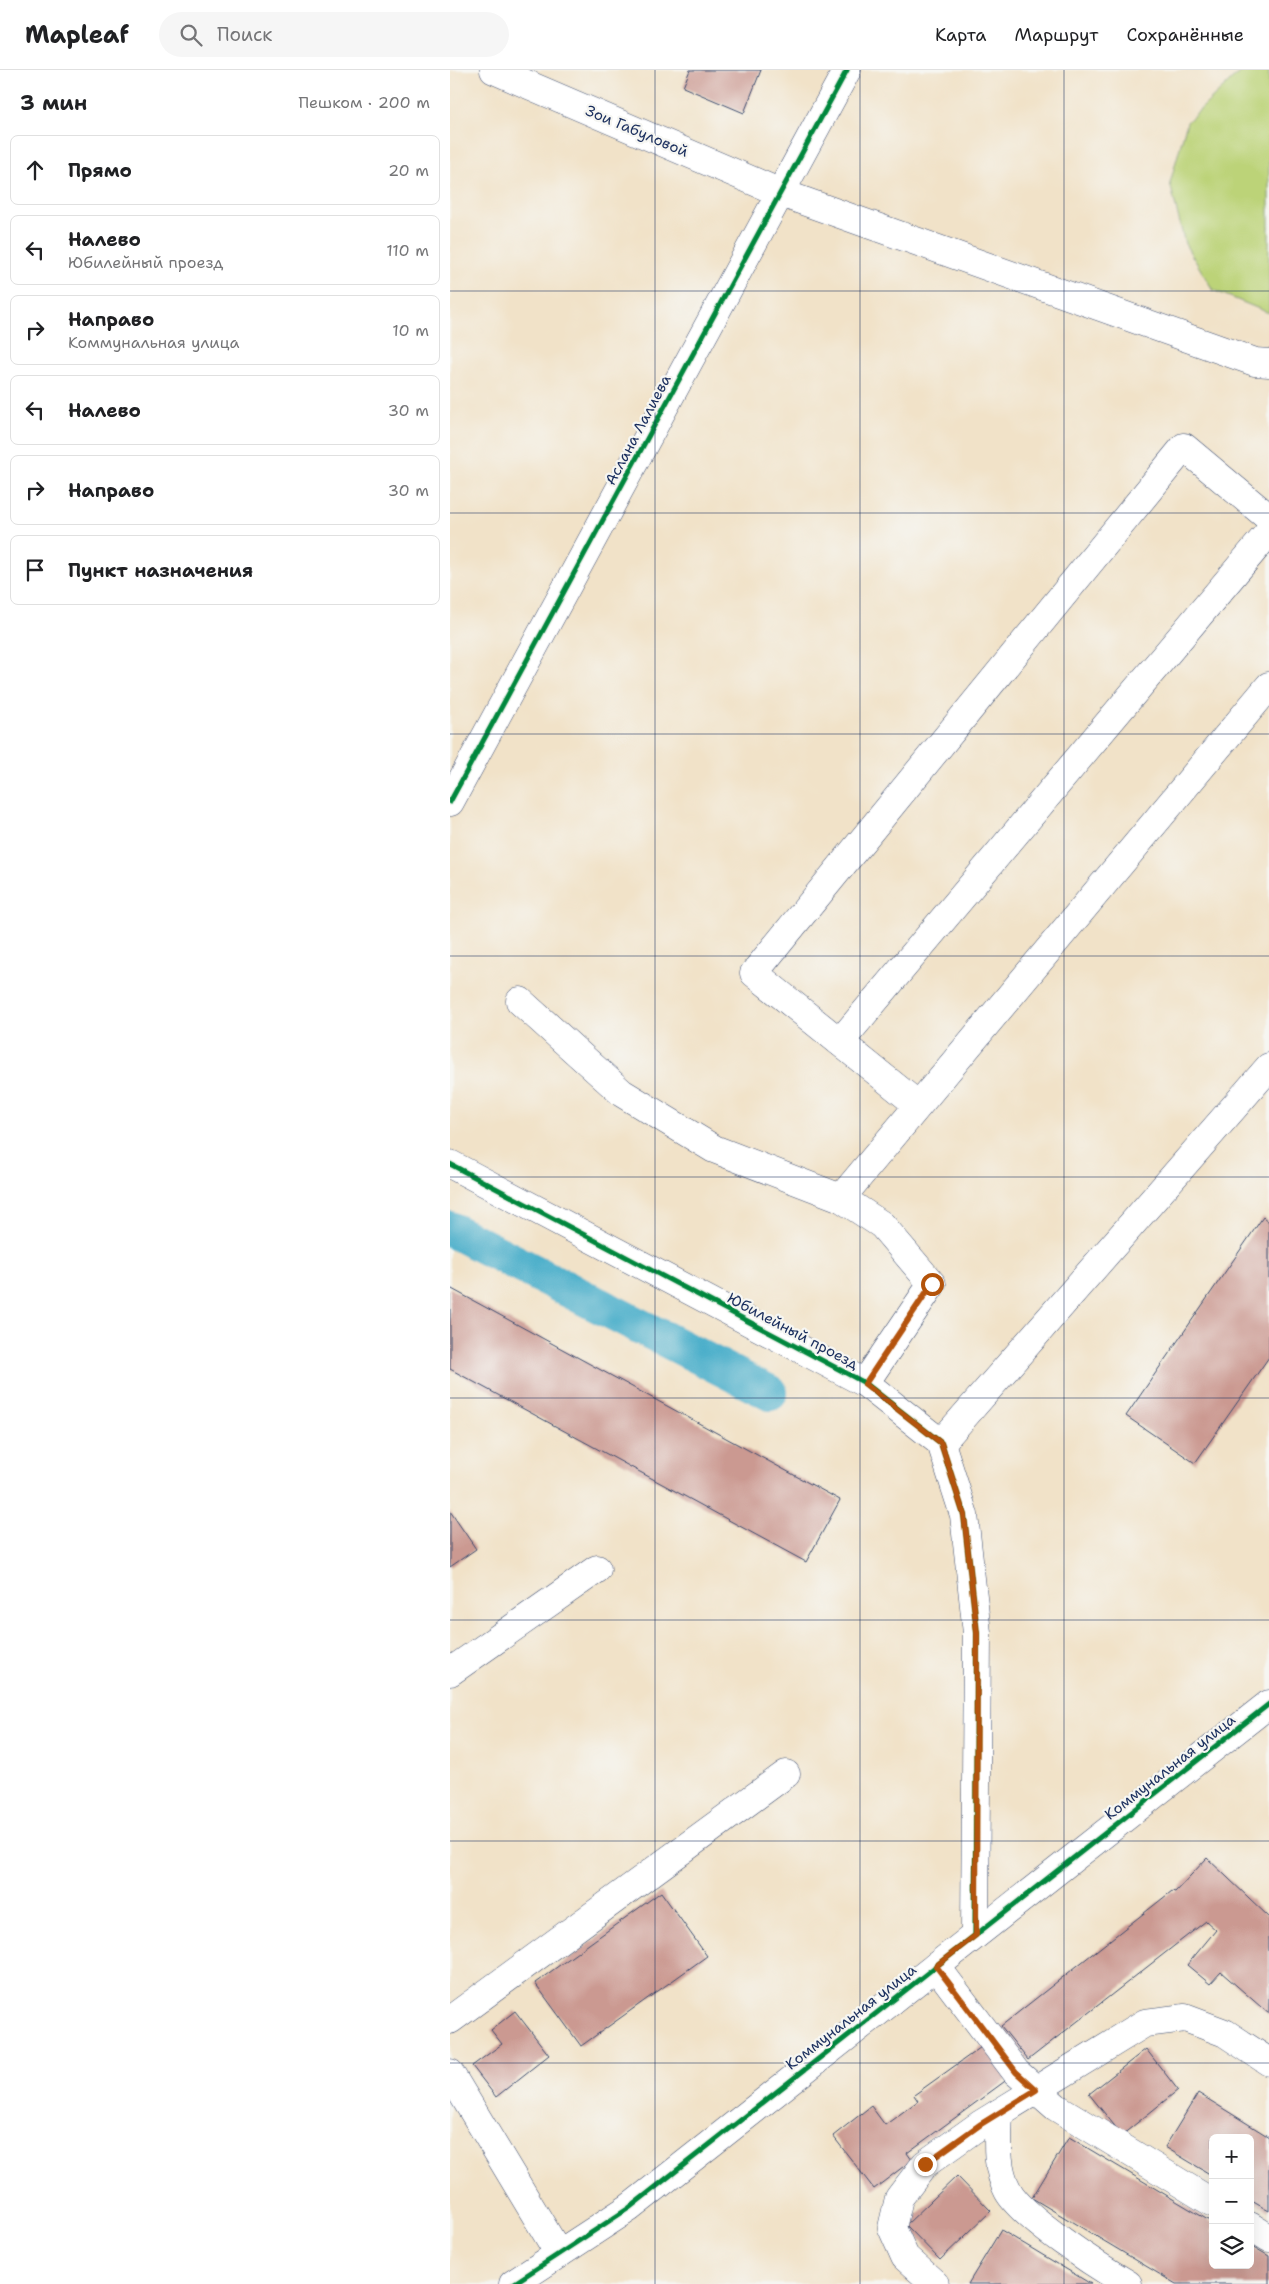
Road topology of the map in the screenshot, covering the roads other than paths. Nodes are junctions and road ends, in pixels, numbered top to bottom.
1 (494, 70) edge
2 (847, 70) edge
3 (780, 193) junction
4 (1269, 363) edge
5 (1269, 518) edge
6 (1269, 532) edge
7 (1269, 686) edge
8 (450, 802) edge
9 (520, 1001) dead end
10 (840, 1042) junction
11 (1269, 1067) edge
12 (918, 1105) junction
13 (450, 1164) edge
14 (841, 1198) junction
15 (865, 1384) junction
16 (941, 1443) junction
17 (596, 1569) dead end
18 (450, 1672) edge
19 (1269, 1704) edge
20 (786, 1774) dead end
21 (976, 1935) junction
22 (936, 1966) junction
23 (450, 2020) edge
24 (1269, 2062) edge
25 (450, 2073) edge
26 (1036, 2090) junction
27 (999, 2113) junction
28 (1209, 2201) edge
29 (1254, 2229) edge
30 (1269, 2238) edge
31 (559, 2254) junction
32 (513, 2284) edge
33 (936, 2284) edge
34 (1128, 2284) edge

1 - 3 street, Зои Габуловой
2 - 3 street, Аслана Лалиева
3 - 4 street, Зои Габуловой
3 - 8 street, Аслана Лалиева
5 - 10 street
6 - 10 street
7 - 12 street
9 - 14 street
10 - 12 street
11 - 16 street
12 - 14 street
13 - 15 street, Юбилейный проезд
14 - 15 street
15 - 16 street, Юбилейный проезд
16 - 21 street
17 - 18 street
19 - 21 street, Коммунальная улица
20 - 23 street
21 - 22 street, Коммунальная улица
22 - 26 street
22 - 31 street, Коммунальная улица
24 - 26 street
25 - 31 street
26 - 27 street
26 - 28 street
27 - 33 street
27 - 34 street
29 - 30 street
31 - 32 street, Коммунальная улица

